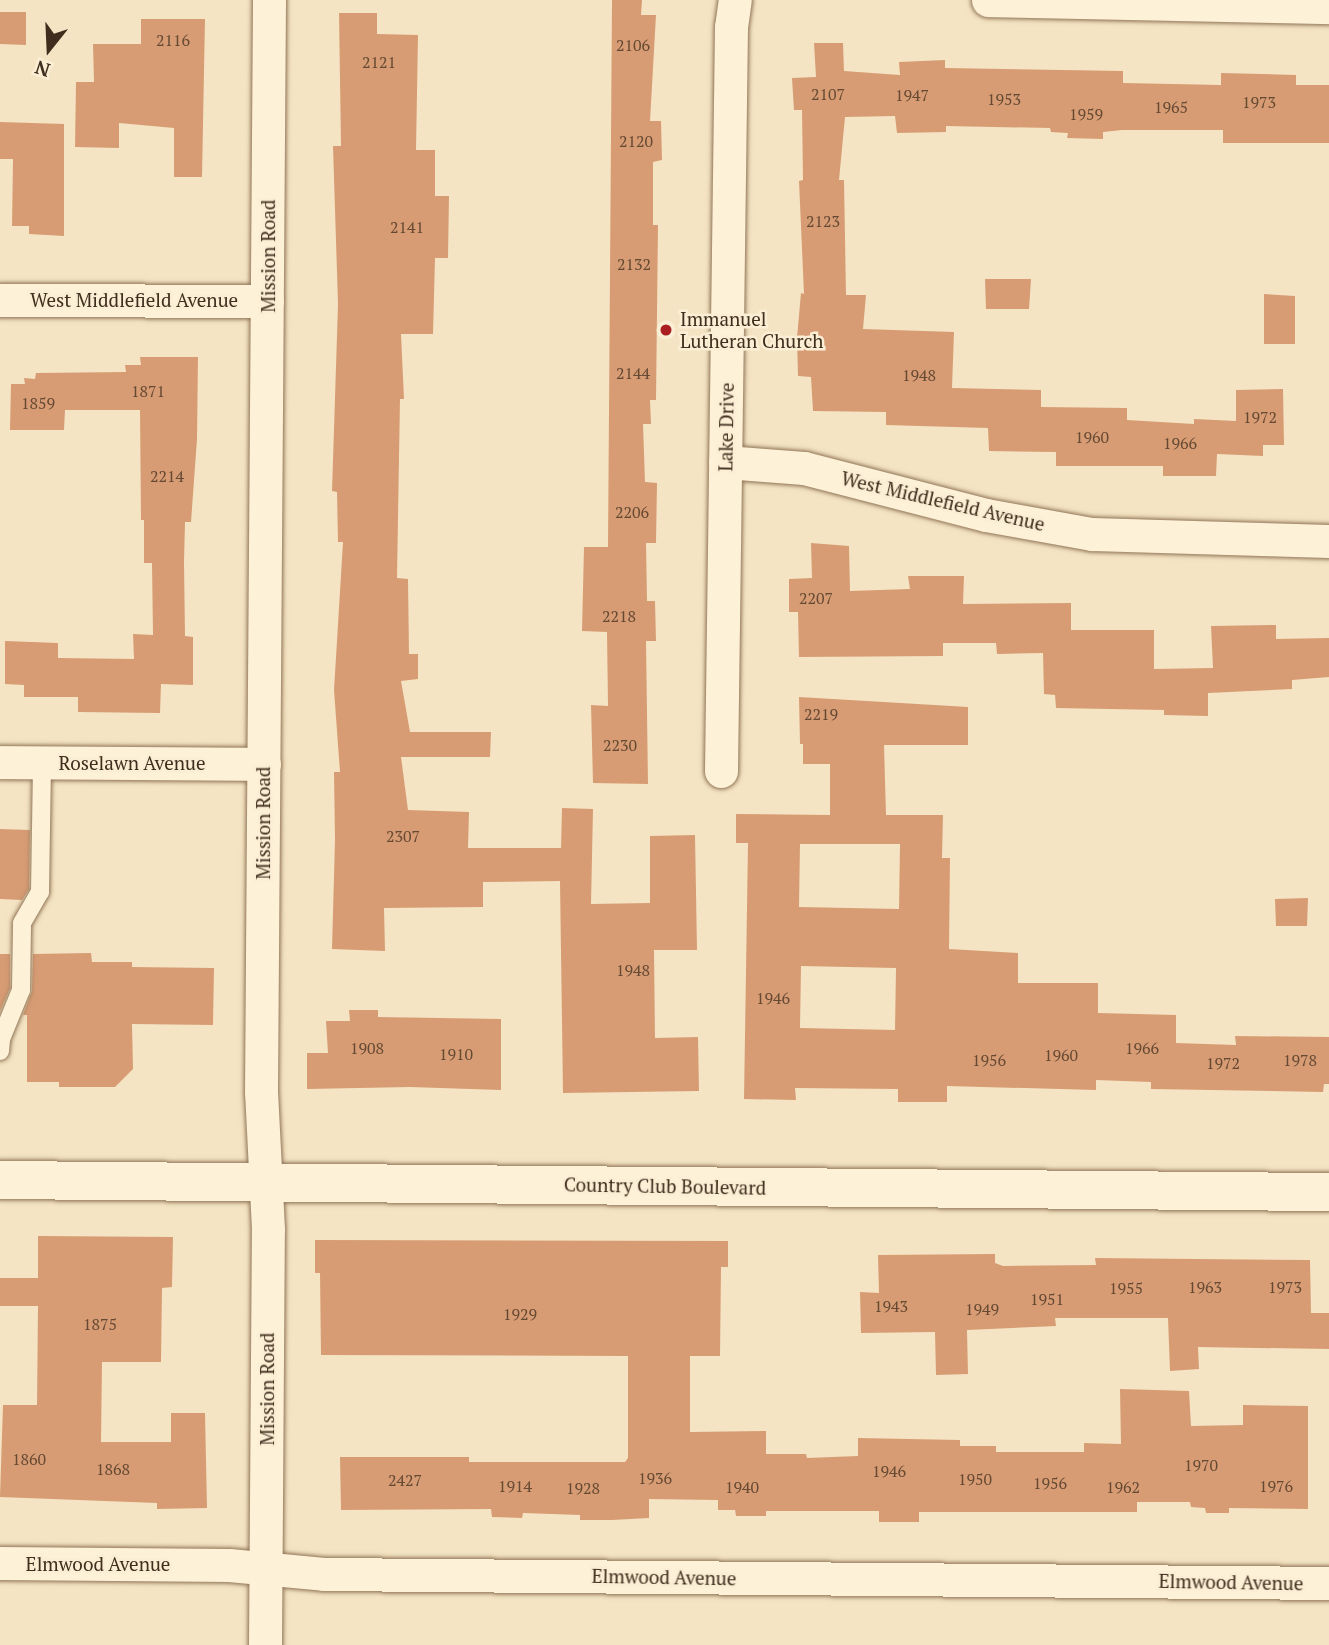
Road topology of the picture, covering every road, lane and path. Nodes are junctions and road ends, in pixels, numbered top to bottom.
1 (269, 0) edge
2 (735, 0) edge
3 (988, 0) edge
4 (1329, 7) edge
5 (0, 300) edge
6 (267, 301) junction
7 (725, 462) junction
8 (1329, 541) edge
9 (0, 762) edge
10 (42, 762) junction
11 (264, 764) junction
12 (721, 771) dead end
13 (0, 1051) edge
14 (0, 1180) edge
15 (266, 1182) junction
16 (1329, 1192) edge
17 (0, 1563) edge
18 (266, 1568) junction
19 (1329, 1583) edge
20 (265, 1645) edge

1 - 6 street, Mission Road
2 - 7 street, Lake Drive
3 - 4 street
5 - 6 street, West Middlefield Avenue
6 - 11 street, Mission Road
7 - 8 street, West Middlefield Avenue
7 - 12 street, Lake Drive
9 - 10 street, Roselawn Avenue
10 - 11 street, Roselawn Avenue
10 - 13 lane
11 - 15 street, Mission Road
14 - 15 street, Country Club Boulevard
15 - 16 street, Country Club Boulevard
15 - 18 street, Mission Road
17 - 18 street, Elmwood Avenue
18 - 19 street, Elmwood Avenue
18 - 20 street, Mission Road

